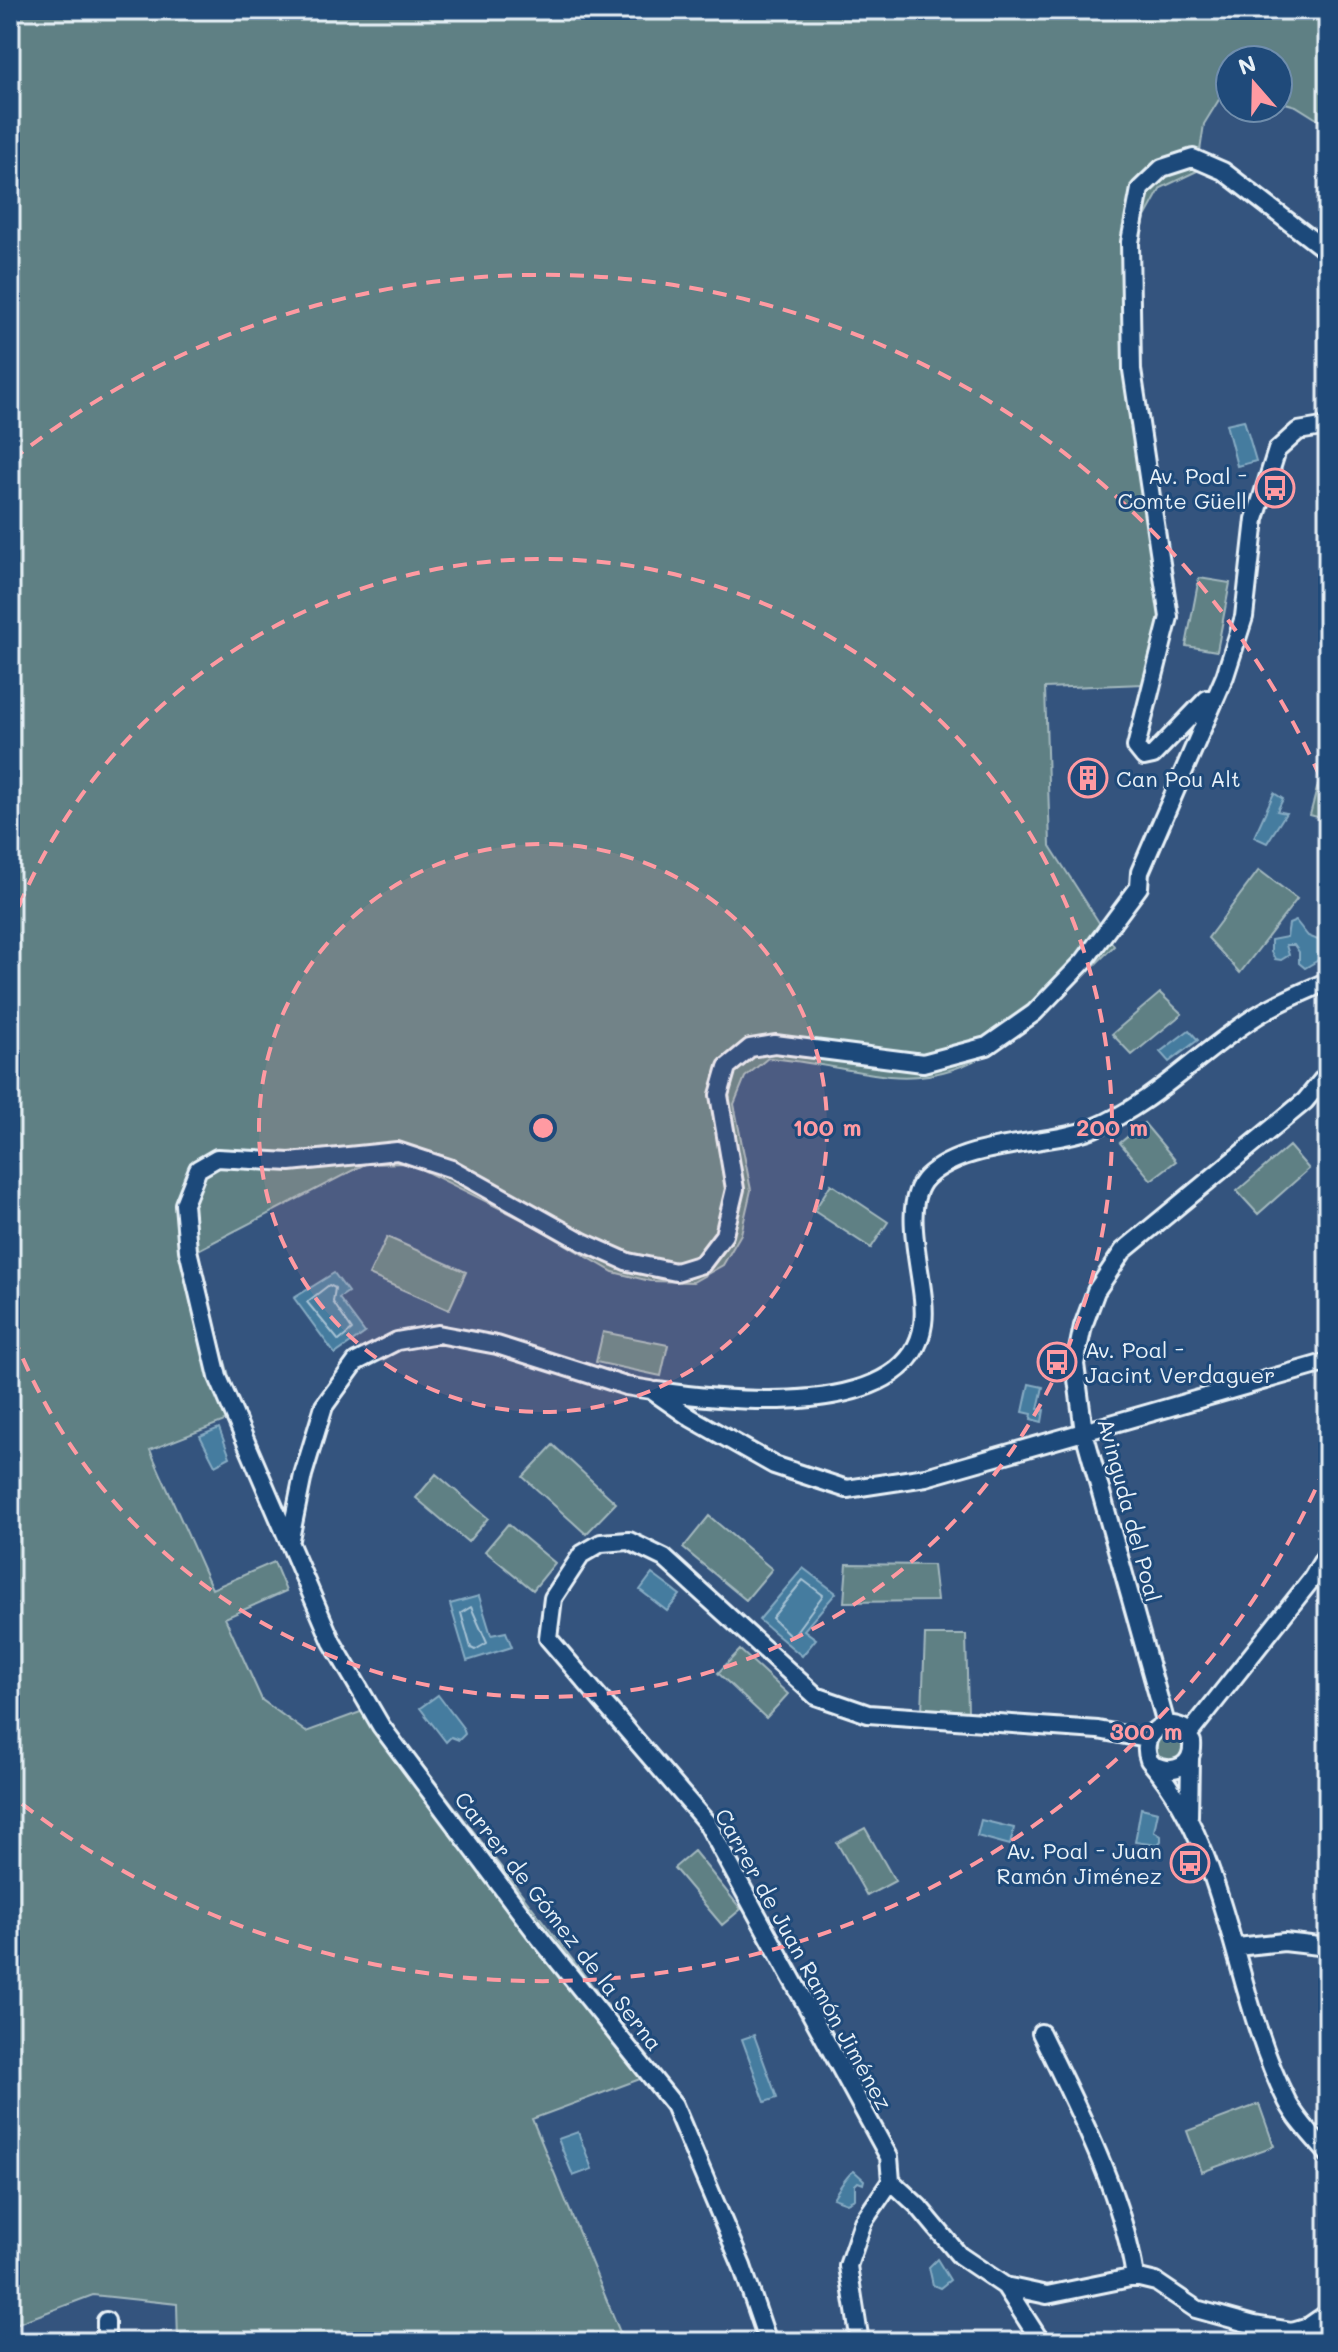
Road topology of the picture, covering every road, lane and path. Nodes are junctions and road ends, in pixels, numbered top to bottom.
1 (1328, 252) edge
2 (1328, 426) edge
3 (1225, 676) junction
4 (1328, 981) edge
5 (1328, 1073) edge
6 (1328, 1362) edge
7 (651, 1390) junction
8 (1084, 1432) junction
9 (290, 1539) junction
10 (1328, 1552) edge
11 (1166, 1724) junction
12 (1189, 1734) junction
13 (1147, 1739) junction
14 (1190, 1759) junction
15 (1155, 1766) junction
16 (1189, 1816) junction
17 (1237, 1947) junction
18 (1328, 1947) edge
19 (1041, 2033) dead end
20 (1328, 2154) edge
21 (891, 2181) junction
22 (1135, 2277) junction
23 (1005, 2286) junction
24 (1328, 2313) edge
25 (106, 2321) dead end
26 (1311, 2334) edge
27 (106, 2342) edge
28 (768, 2342) edge
29 (860, 2342) edge
30 (1041, 2342) edge

1 - 3 street
2 - 3 street
3 - 9 street, Carrer de Gómez de la Serna
4 - 7 street
5 - 8 street, Avinguda del Poal
6 - 8 street
7 - 8 street
7 - 9 street
8 - 11 street, Avinguda del Poal
9 - 28 street, Carrer de Gómez de la Serna
10 - 12 street
11 - 12 street
11 - 13 street
12 - 14 street
13 - 15 street
13 - 21 street, Carrer de Juan Ramón Jiménez
14 - 15 street
14 - 16 street
15 - 16 street
16 - 17 street
17 - 18 street
17 - 20 street
19 - 22 street
21 - 23 street
21 - 29 street
22 - 23 street
22 - 26 street
23 - 30 street
24 - 26 street
25 - 27 street

